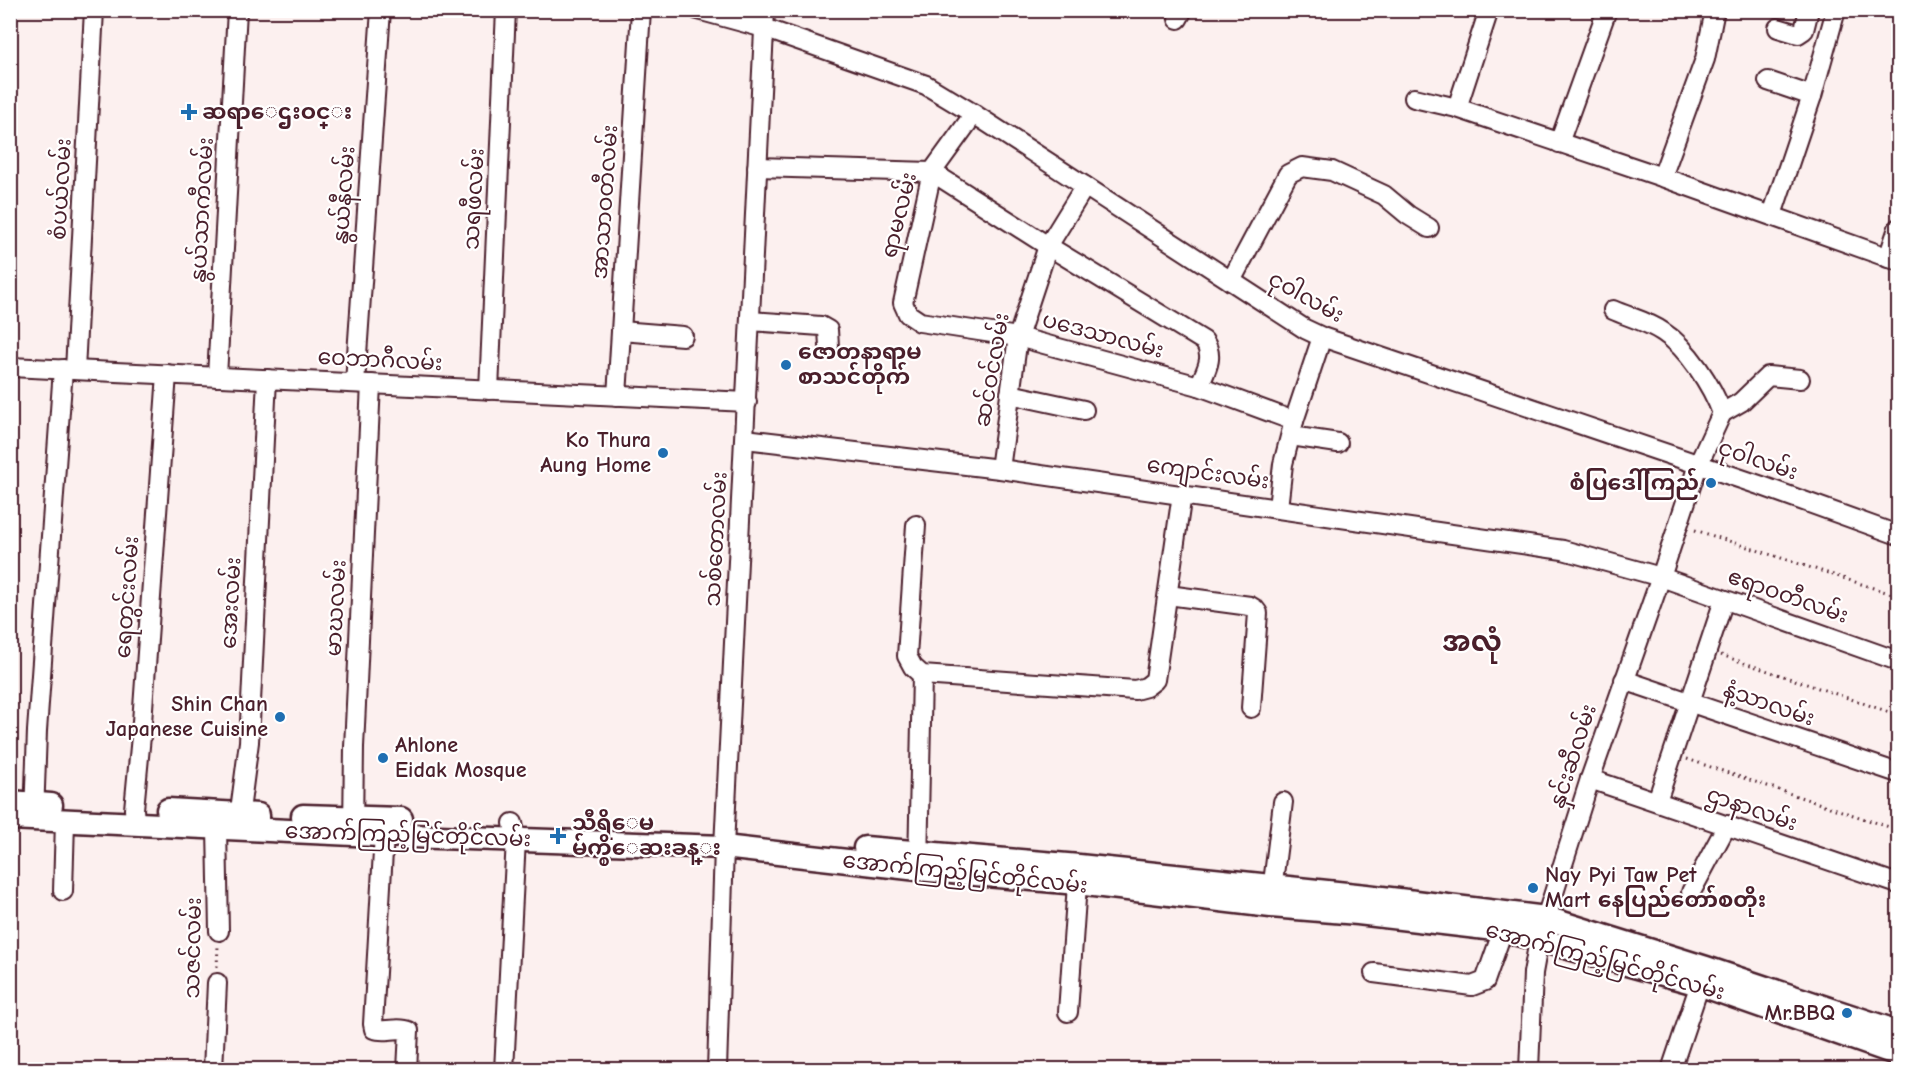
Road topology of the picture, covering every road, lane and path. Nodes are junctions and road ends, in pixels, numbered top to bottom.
1 (94, 10) edge
2 (237, 10) edge
3 (381, 10) edge
4 (507, 10) edge
5 (641, 10) edge
6 (698, 10) edge
7 (1489, 10) edge
8 (1606, 10) edge
9 (1715, 10) edge
10 (1809, 10) edge
11 (1836, 10) edge
12 (765, 19) edge
13 (1778, 28) dead end
14 (1768, 81) dead end
15 (1812, 96) junction
16 (1414, 98) dead end
17 (1457, 108) junction
18 (974, 114) junction
19 (1559, 143) junction
20 (757, 167) junction
21 (932, 172) junction
22 (1662, 177) junction
23 (1085, 186) junction
24 (1772, 215) junction
25 (1430, 228) dead end
26 (1899, 228) edge
27 (1048, 246) junction
28 (1894, 260) edge
29 (1231, 282) junction
30 (903, 303) joint
31 (1612, 310) dead end
32 (750, 321) junction
33 (621, 331) junction
34 (683, 336) dead end
35 (1018, 337) junction
36 (1322, 337) junction
37 (829, 346) dead end
38 (10, 367) edge
39 (69, 369) junction
40 (167, 374) junction
41 (217, 377) junction
42 (267, 379) junction
43 (1800, 379) dead end
44 (363, 384) junction
45 (1199, 386) junction
46 (489, 390) junction
47 (1010, 394) junction
48 (617, 396) junction
49 (747, 402) junction
50 (1084, 410) dead end
51 (1722, 413) junction
52 (1292, 428) junction
53 (745, 439) junction
54 (1338, 442) dead end
55 (1698, 465) junction
56 (1000, 469) junction
57 (1182, 494) junction
58 (1278, 508) junction
59 (1678, 524) junction
60 (916, 525) dead end
61 (1899, 535) edge
62 (1661, 577) junction
63 (1168, 596) junction
64 (1899, 596) edge
65 (1724, 600) junction
66 (1708, 651) junction
67 (1899, 661) edge
68 (922, 675) junction
69 (1624, 680) junction
70 (1690, 702) junction
71 (1251, 708) dead end
72 (1899, 715) edge
73 (1674, 754) junction
74 (1899, 773) edge
75 (1590, 779) junction
76 (1657, 801) junction
77 (10, 802) edge
78 (1283, 802) dead end
79 (34, 812) junction
80 (134, 816) junction
81 (10, 818) edge
82 (65, 821) junction
83 (231, 823) junction
84 (1727, 825) junction
85 (353, 826) junction
86 (383, 826) junction
87 (1899, 830) edge
88 (515, 831) junction
89 (724, 842) junction
90 (918, 861) junction
91 (1078, 875) junction
92 (1899, 884) edge
93 (63, 891) dead end
94 (1691, 892) dead end
95 (1272, 897) junction
96 (1340, 903) junction
97 (1542, 929) junction
98 (1503, 930) junction
99 (219, 931) joint
100 (1374, 973) dead end
101 (1702, 976) junction
102 (217, 983) joint
103 (1068, 1012) dead end
104 (1899, 1032) edge
105 (1899, 1054) edge
106 (213, 1070) edge
107 (407, 1070) edge
108 (504, 1070) edge
109 (717, 1070) edge
110 (1529, 1070) edge
111 (1671, 1070) edge

1 - 39 street, စံပယ်လမ်း
2 - 41 street, နွယ်သာကီလမ်း
3 - 44 street, နွယ်နီလမ်း
4 - 46 street, သရဖီလမ်း
5 - 33 street, အာသာဝတီလမ်း
6 - 12 street, ငုဝါလမ်း
7 - 17 street
8 - 19 street
9 - 22 street
10 - 13 street
11 - 15 street
12 - 18 street, ငုဝါလမ်း
12 - 20 street, သစ်တောလမ်း
14 - 15 street
15 - 24 street
16 - 17 street
17 - 19 street
18 - 21 street, ရာမလမ်း
18 - 23 street, ငုဝါလမ်း
19 - 22 street
20 - 21 street
20 - 32 street, သစ်တောလမ်း
21 - 27 street
21 - 30 street, ရာမလမ်း
22 - 24 street
23 - 27 street, ဆင်ဝင်လမ်း
23 - 29 street, ငုဝါလမ်း
24 - 28 street
25 - 29 street
26 - 28 street
27 - 35 street, ဆင်ဝင်လမ်း
27 - 45 street
29 - 36 street, ငုဝါလမ်း
30 - 35 street, ပဒေသာလမ်း
31 - 51 street
32 - 37 street
32 - 49 street, သစ်တောလမ်း
33 - 34 street
33 - 48 street, အာသာဝတီလမ်း
35 - 45 street, ပဒေသာလမ်း
35 - 47 street, ဆင်ဝင်လမ်း
36 - 52 street
36 - 55 street, ငုဝါလမ်း
38 - 39 street, ဝေဘာဂီလမ်း
39 - 40 street, ဝေဘာဂီလမ်း
39 - 79 street, စံပယ်လမ်း
40 - 41 street, ဝေဘာဂီလမ်း
40 - 80 street, ရေတွင်းလမ်း
41 - 42 street, ဝေဘာဂီလမ်း
42 - 44 street, ဝေဘာဂီလမ်း
42 - 83 street, အေးလမ်း
43 - 51 street
44 - 46 street, ဝေဘာဂီလမ်း
44 - 85 street, မာဃလမ်း
45 - 52 street, ပဒေသာလမ်း
46 - 48 street, ဝေဘာဂီလမ်း
47 - 50 street
47 - 56 street, ဆင်ဝင်လမ်း
48 - 49 street, ဝေဘာဂီလမ်း
49 - 53 street, သစ်တောလမ်း
51 - 55 street, နှင်းဆီလမ်း
52 - 54 street, ပဒေသာလမ်း
52 - 58 street
53 - 56 street, ကျောင်းလမ်း
53 - 89 street, သစ်တောလမ်း
55 - 59 street, နှင်းဆီလမ်း
55 - 61 street, ငုဝါလမ်း
56 - 57 street, ကျောင်းလမ်း
57 - 58 street, ကျောင်းလမ်း
57 - 63 street
58 - 62 street, ကျောင်းလမ်း
59 - 62 street, နှင်းဆီလမ်း
59 - 64 path
60 - 68 street
62 - 65 street, ဧရာဝတီလမ်း
62 - 69 street, နှင်းဆီလမ်း
63 - 68 street
63 - 71 street
65 - 66 street
65 - 67 street, ဧရာဝတီလမ်း
66 - 70 street
66 - 72 path
68 - 90 street
69 - 70 street, နံ့သာလမ်း
69 - 75 street, နှင်းဆီလမ်း
70 - 73 street
70 - 74 street, နံ့သာလမ်း
73 - 76 street
73 - 87 path
75 - 76 street, ဌာနာလမ်း
75 - 97 street, နှင်းဆီလမ်း
76 - 84 street, ဌာနာလမ်း
77 - 79 main road, အောက်ကြည့်မြင်တိုင်လမ်း
78 - 95 street
79 - 80 main road, အောက်ကြည့်မြင်တိုင်လမ်း
79 - 81 main road, အောက်ကြည့်မြင်တိုင်လမ်း
79 - 82 main road, အောက်ကြည့်မြင်တိုင်လမ်း
80 - 82 main road, အောက်ကြည့်မြင်တိုင်လမ်း
80 - 83 main road, အောက်ကြည့်မြင်တိုင်လမ်း
82 - 93 street
83 - 85 main road, အောက်ကြည့်မြင်တိုင်လမ်း
83 - 99 street, သဇင်လမ်း
84 - 92 street, ဌာနာလမ်း
84 - 94 street
85 - 86 main road, အောက်ကြည့်မြင်တိုင်လမ်း
86 - 88 main road, အောက်ကြည့်မြင်တိုင်လမ်း
86 - 107 street
88 - 89 main road, အောက်ကြည့်မြင်တိုင်လမ်း
88 - 108 street
89 - 90 main road, အောက်ကြည့်မြင်တိုင်လမ်း
89 - 109 street, သစ်တောလမ်း
90 - 91 main road, အောက်ကြည့်မြင်တိုင်လမ်း
91 - 95 main road, အောက်ကြည့်မြင်တိုင်လမ်း
91 - 103 street
95 - 96 main road, အောက်ကြည့်မြင်တိုင်လမ်း
96 - 97 main road, အောက်ကြည့်မြင်တိုင်လမ်း
96 - 98 main road, အောက်ကြည့်မြင်တိုင်လမ်း
97 - 98 main road, အောက်ကြည့်မြင်တိုင်လမ်း
97 - 101 main road, အောက်ကြည့်မြင်တိုင်လမ်း
97 - 110 street, နှင်းဆီလမ်း
98 - 100 street
99 - 102 path, သဇင်လမ်း
101 - 104 main road, အောက်ကြည့်မြင်တိုင်လမ်း
101 - 105 main road, အောက်ကြည့်မြင်တိုင်လမ်း
101 - 111 street
102 - 106 street, သဇင်လမ်း

